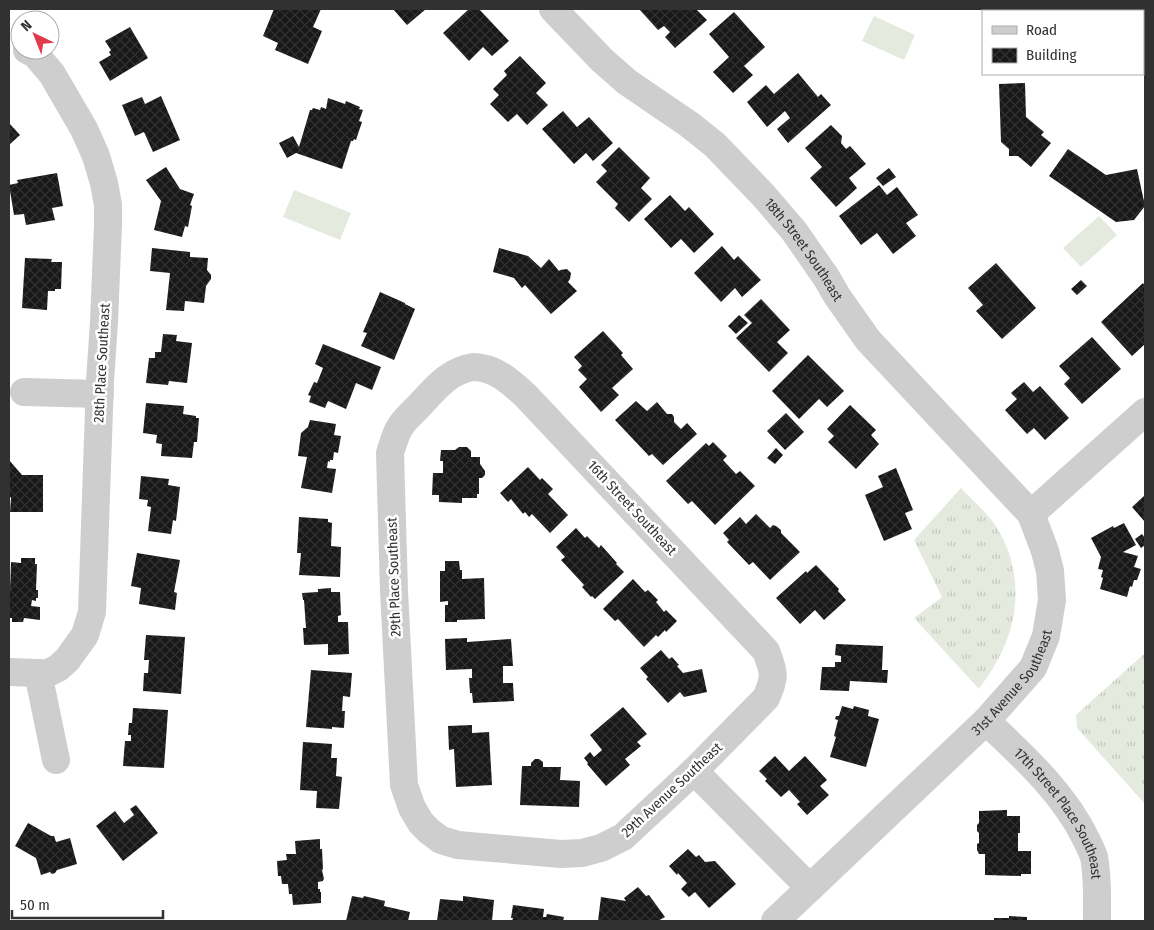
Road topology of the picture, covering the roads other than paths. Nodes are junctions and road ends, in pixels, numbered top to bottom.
1 (553, 9) edge
2 (41, 60) edge
3 (474, 367) joint
4 (24, 392) dead end
5 (100, 394) junction
6 (1145, 412) edge
7 (1031, 514) junction
8 (773, 670) joint
9 (9, 672) edge
10 (38, 673) junction
11 (986, 720) junction
12 (56, 760) dead end
13 (694, 771) junction
14 (421, 823) joint
15 (810, 888) junction
16 (775, 921) edge
17 (1096, 921) edge

1 - 7 street, 18th Street Southeast
2 - 5 street, 28th Place Southeast
3 - 8 street, 16th Street Southeast
3 - 14 street, 29th Place Southeast
4 - 5 street
5 - 10 street, 28th Place Southeast
6 - 7 street
7 - 11 street, 31st Avenue Southeast
8 - 13 street, 29th Avenue Southeast
9 - 10 street, 28th Place Southeast
10 - 12 street
11 - 15 street, 31st Avenue Southeast
11 - 17 street, 17th Street Place Southeast
13 - 14 street, 29th Avenue Southeast
13 - 15 street
15 - 16 street, 31st Avenue Southeast

